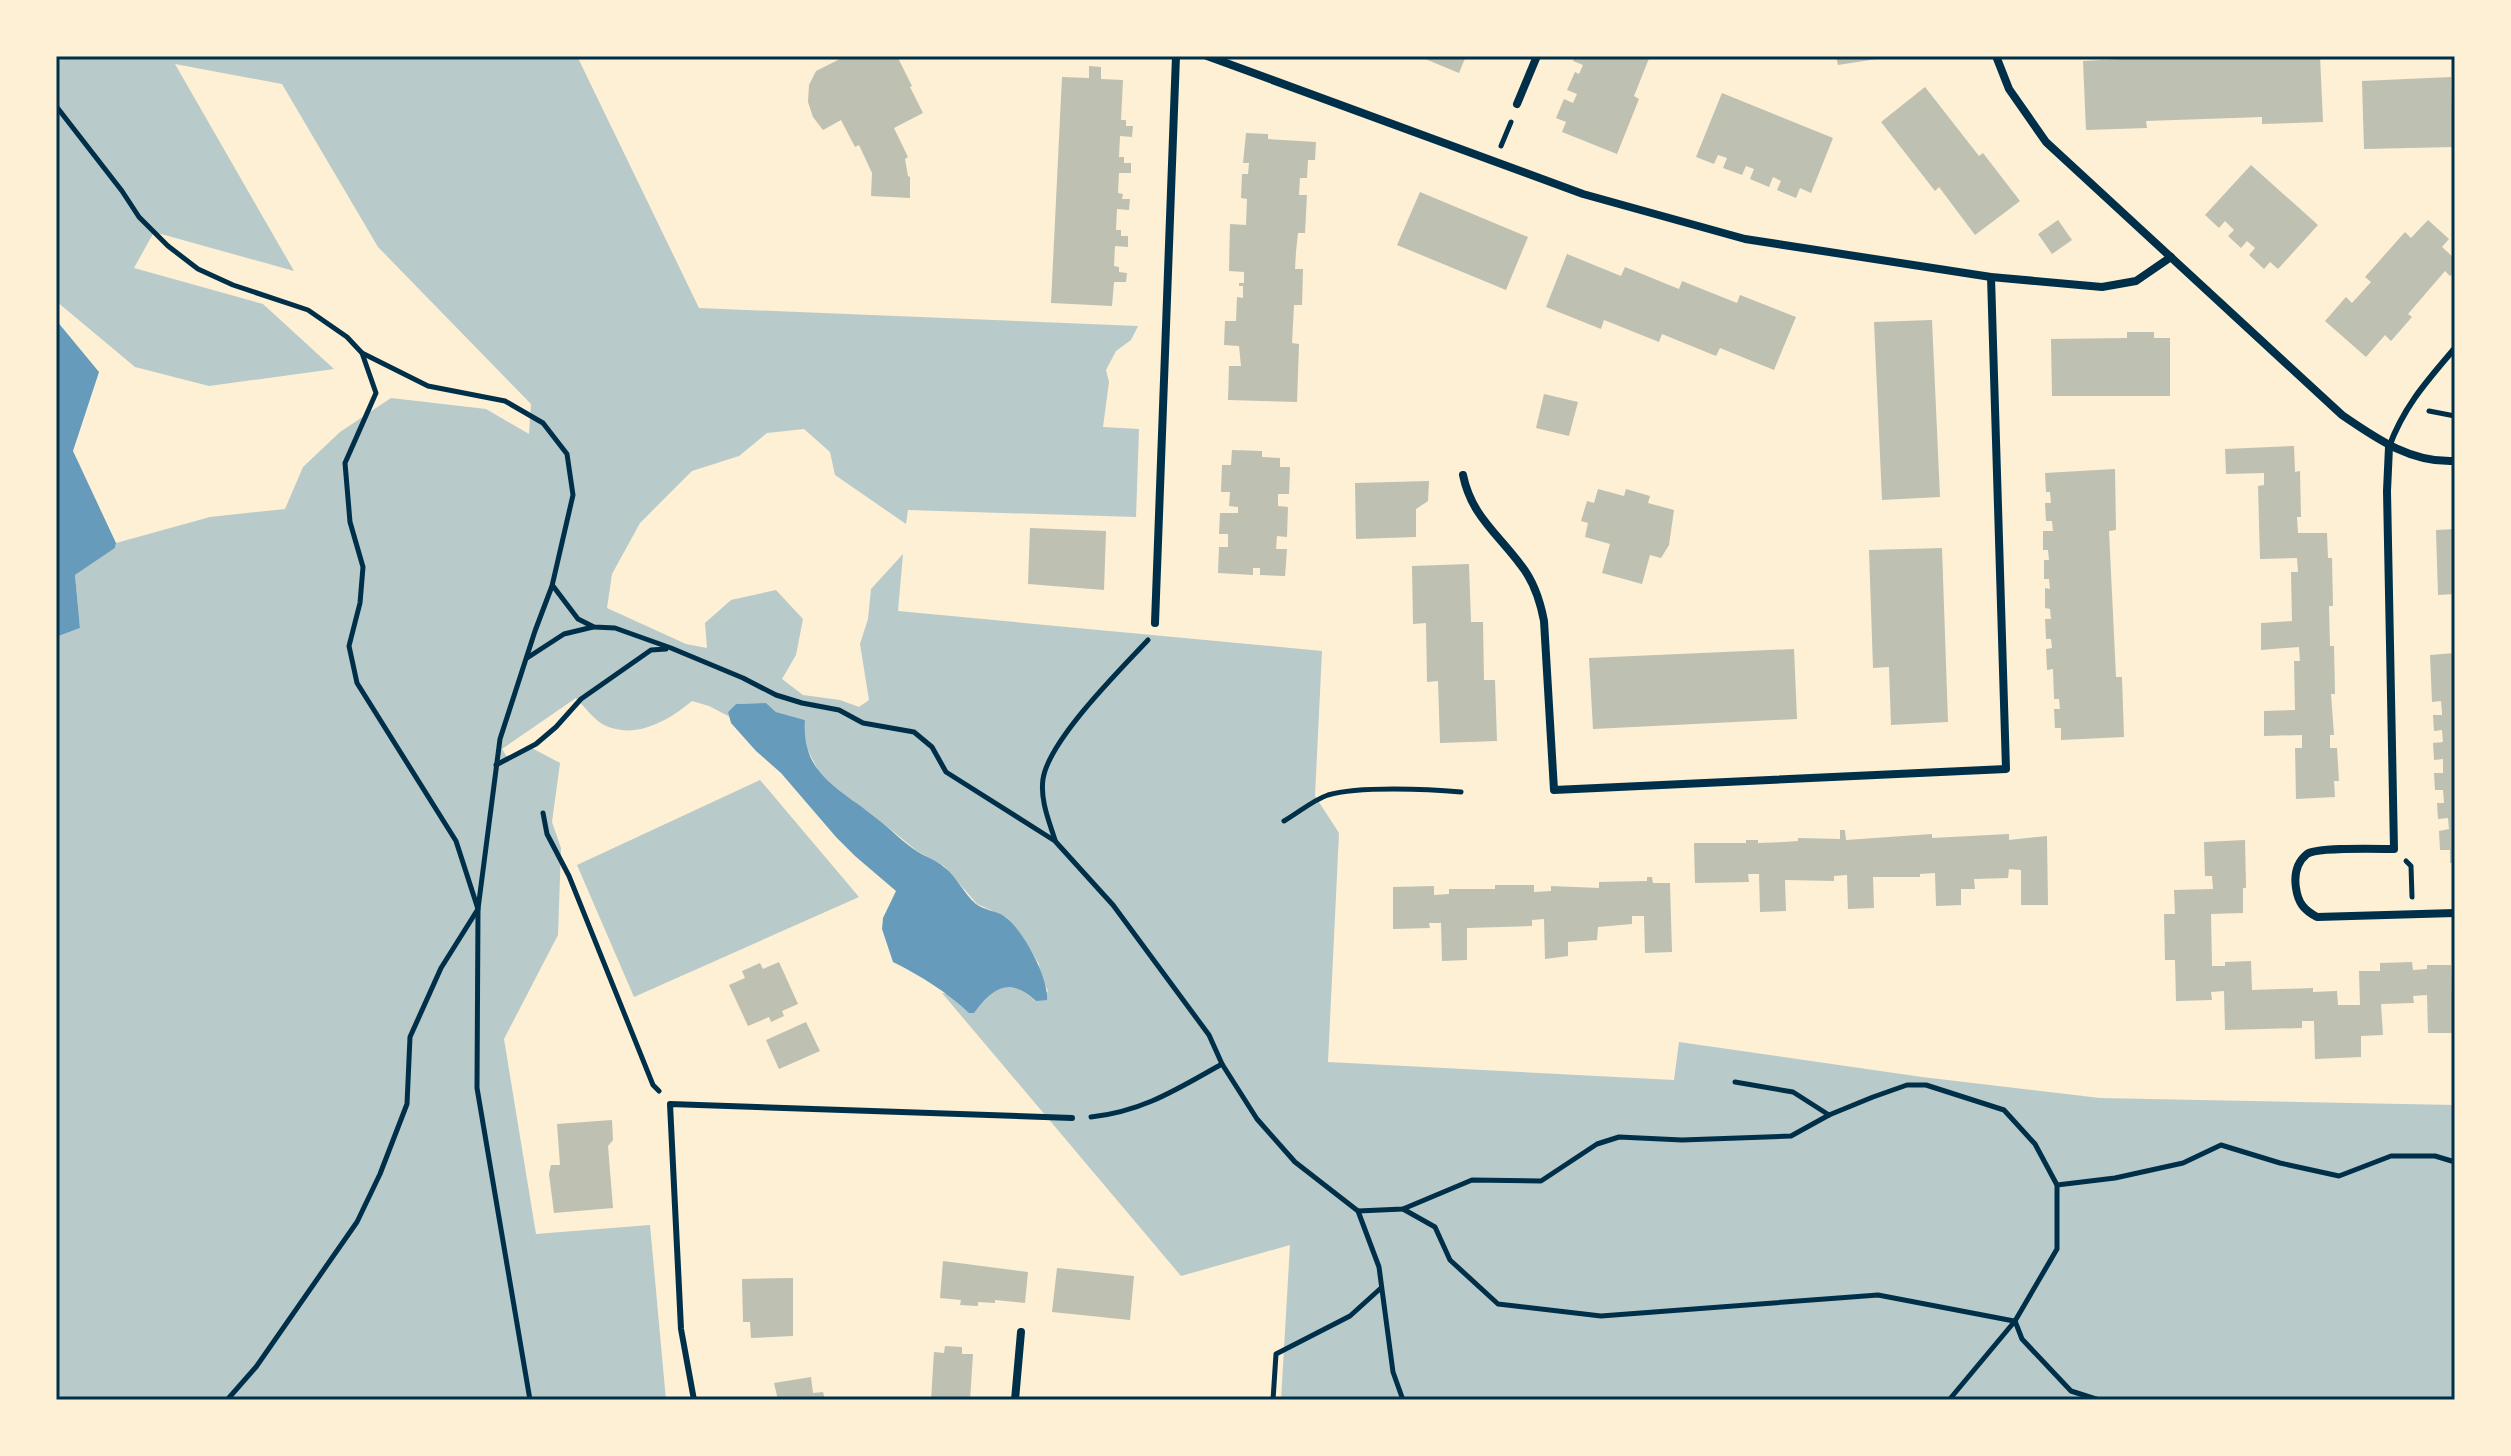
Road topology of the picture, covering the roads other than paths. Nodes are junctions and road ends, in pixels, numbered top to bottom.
1 (1176, 56) edge
2 (1207, 56) edge
3 (1537, 56) edge
4 (1996, 56) edge
5 (1517, 104) road end
6 (2171, 257) junction
7 (1991, 277) junction
8 (2455, 348) edge
9 (2389, 447) junction
10 (2455, 461) edge
11 (1463, 475) dead end
12 (1155, 623) road end
13 (2455, 913) edge
14 (1072, 1118) road end
15 (1021, 1332) dead end
16 (694, 1400) edge
17 (1015, 1400) edge

1 - 12 street
2 - 7 street
3 - 5 street
4 - 6 street
6 - 7 street
6 - 9 street
7 - 11 street
8 - 9 lane
9 - 10 street
9 - 13 street
14 - 16 lane
15 - 17 street

